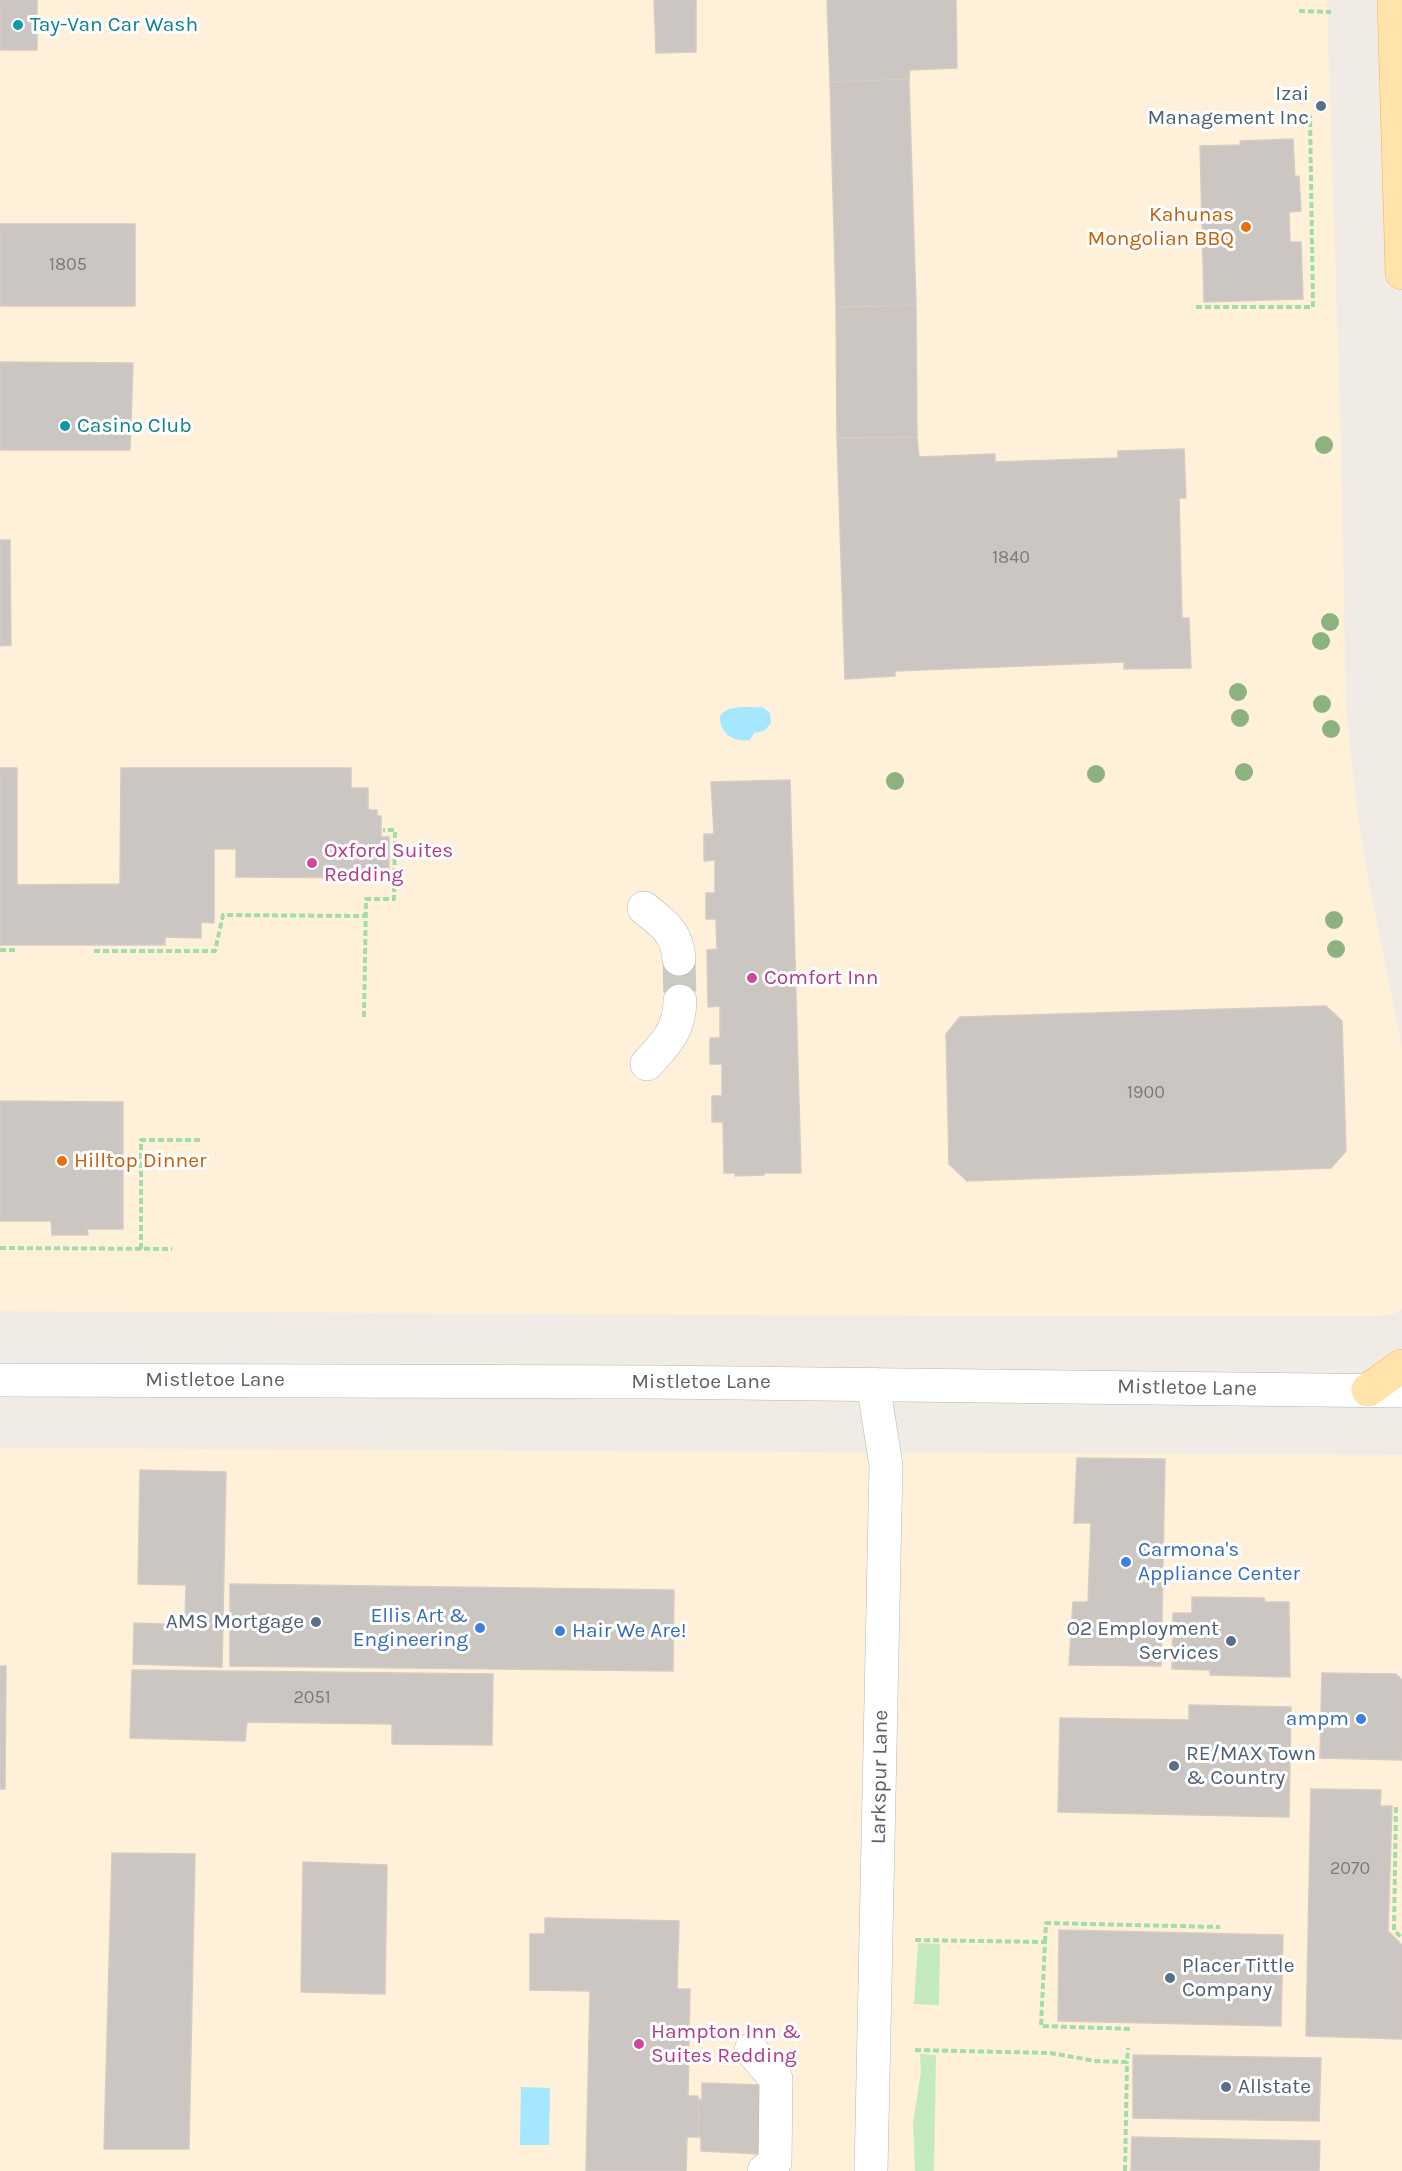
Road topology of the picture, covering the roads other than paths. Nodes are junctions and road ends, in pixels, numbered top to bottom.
1 (1394, 0) edge
2 (1402, 273) edge
3 (644, 908) dead end
4 (679, 959) tunnel mouth
5 (680, 1002) tunnel mouth
6 (647, 1064) dead end
7 (1402, 1366) edge
8 (0, 1380) edge
9 (873, 1384) junction
10 (1368, 1390) junction
11 (1402, 1391) edge
12 (751, 2050) dead end
13 (764, 2171) edge
14 (871, 2171) edge

1 - 2 main road
3 - 4 street
5 - 6 street
7 - 10 main road
8 - 9 street, Mistletoe Lane
9 - 10 street, Mistletoe Lane
9 - 14 street, Larkspur Lane
10 - 11 street, Mistletoe Lane
12 - 13 street

